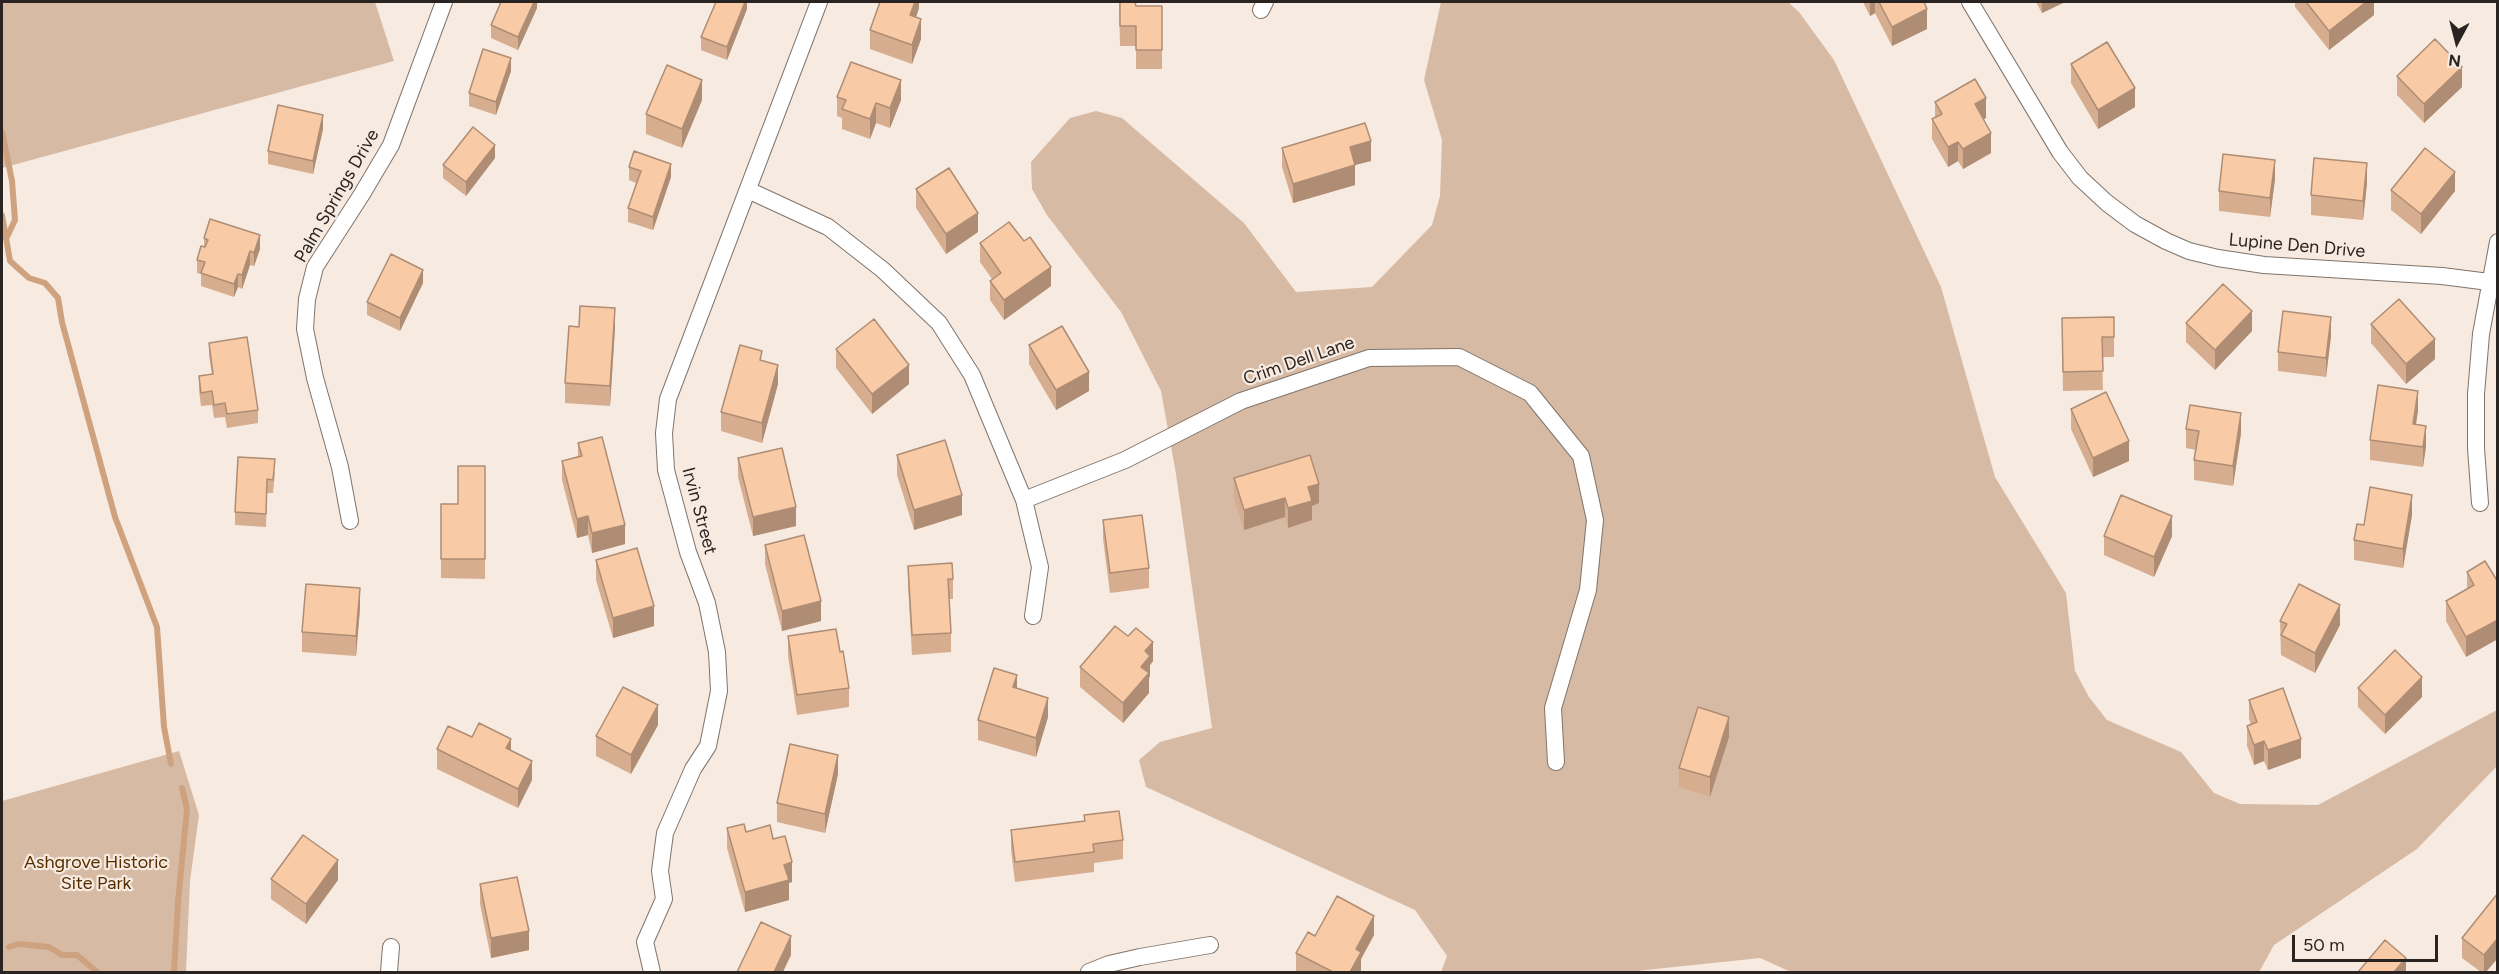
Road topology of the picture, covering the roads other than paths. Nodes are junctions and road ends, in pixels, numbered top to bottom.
1 (444, 2) edge
2 (819, 2) edge
3 (1970, 2) edge
4 (748, 190) junction
5 (2498, 242) edge
6 (2489, 282) junction
7 (1024, 500) junction
8 (2481, 503) dead end
9 (350, 520) dead end
10 (1033, 616) dead end
11 (1556, 762) dead end
12 (1210, 945) dead end
13 (391, 947) dead end
14 (389, 972) edge
15 (652, 972) edge
16 (1089, 972) edge

1 - 9 street, Palm Springs Drive
2 - 4 street, Irvin Street
3 - 6 street, Lupine Den Drive
4 - 7 street
4 - 15 street, Irvin Street
5 - 6 street
6 - 8 street
7 - 10 street
7 - 11 street, Crim Dell Lane
12 - 16 street
13 - 14 street

